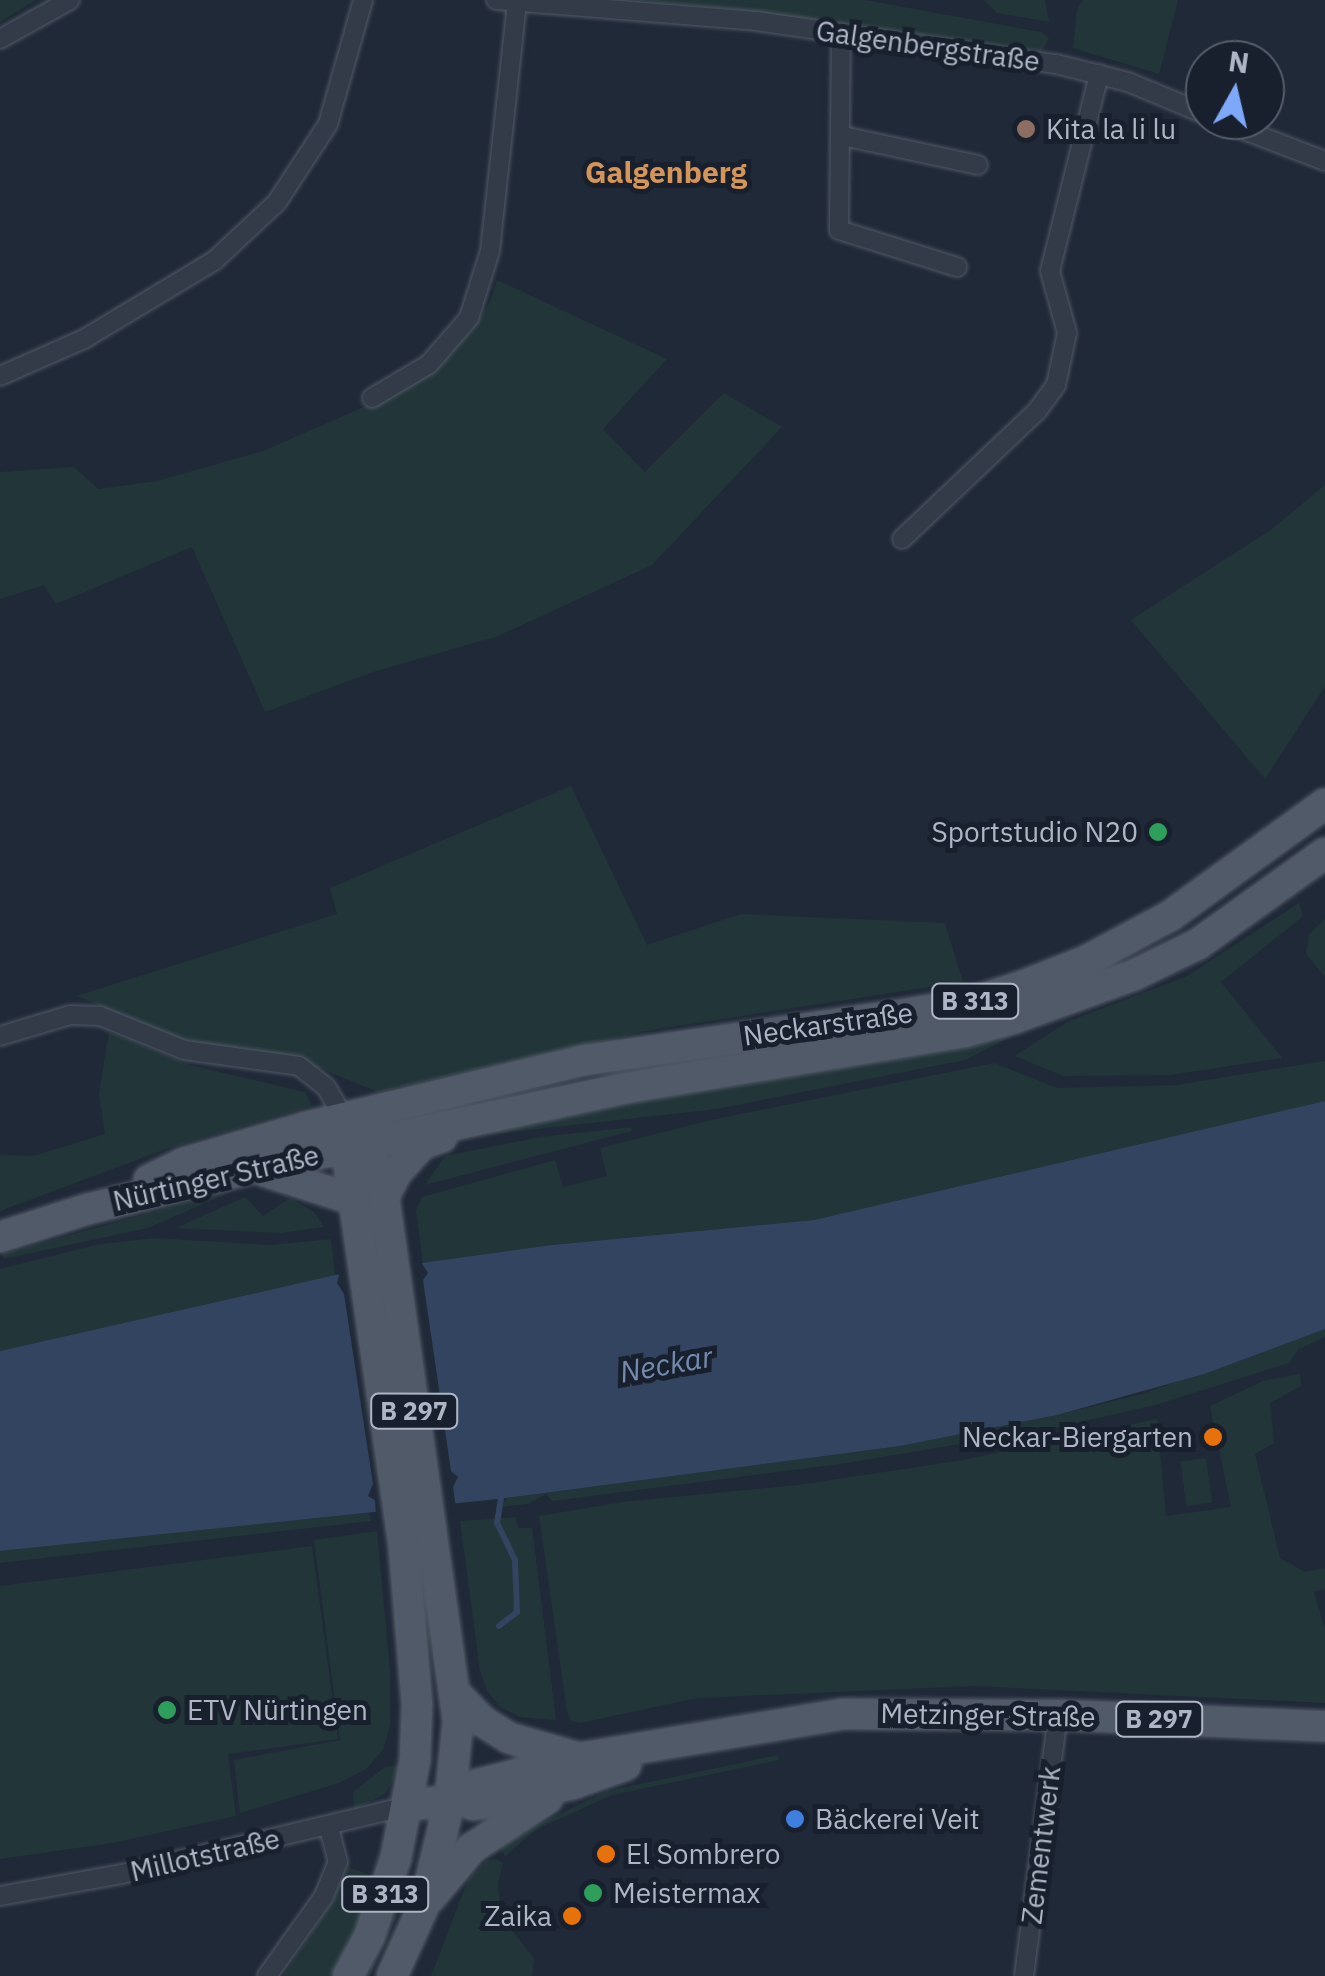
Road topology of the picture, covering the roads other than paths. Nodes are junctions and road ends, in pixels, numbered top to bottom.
1 (70, 0) edge
2 (363, 0) edge
3 (496, 0) edge
4 (518, 2) edge
5 (841, 33) junction
6 (0, 39) edge
7 (1099, 74) junction
8 (1185, 106) edge
9 (843, 136) junction
10 (1270, 140) edge
11 (1325, 161) edge
12 (978, 165) dead end
13 (957, 267) dead end
14 (0, 376) edge
15 (372, 398) dead end
16 (902, 539) dead end
17 (1325, 804) edge
18 (1279, 840) junction
19 (1315, 861) edge
20 (0, 1036) edge
21 (723, 1038) junction
22 (731, 1068) junction
23 (344, 1118) junction
24 (493, 1119) junction
25 (357, 1146) junction
26 (248, 1169) junction
27 (384, 1197) junction
28 (351, 1199) junction
29 (88, 1209) junction
30 (0, 1237) edge
31 (454, 1692) junction
32 (1058, 1715) junction
33 (1325, 1726) edge
34 (415, 1760) joint
35 (576, 1771) junction
36 (462, 1803) junction
37 (407, 1806) junction
38 (329, 1828) junction
39 (0, 1896) edge
40 (426, 1903) junction
41 (267, 1976) edge
42 (348, 1976) edge
43 (392, 1976) edge
44 (1024, 1976) edge

1 - 6 street
2 - 14 street
3 - 4 street, Galgenbergstraße
4 - 5 street, Galgenbergstraße
4 - 15 street
5 - 7 street, Galgenbergstraße
5 - 9 street
7 - 8 street, Galgenbergstraße
7 - 16 street
9 - 12 street
9 - 13 street
10 - 11 street
17 - 18 main road, Neckarstraße / B 313
18 - 19 main road
18 - 21 main road, Neckarstraße / B 313
19 - 22 main road, Neckarstraße / B 313
20 - 23 street
21 - 22 main road
21 - 23 main road, Neckarstraße / B 313
22 - 24 main road, Neckarstraße / B 313
23 - 25 main road
23 - 29 main road, Nürtinger Straße
24 - 25 main road, Neckarstraße / B 313
24 - 27 main road, B 313
25 - 26 main road, Nürtinger Straße
25 - 27 main road, B 297
25 - 28 main road
26 - 28 main road
26 - 29 main road, Nürtinger Straße
27 - 31 main road, B 297
28 - 34 main road, B 297
29 - 30 main road, Nürtinger Straße
31 - 35 main road, B 297
31 - 36 main road, B 313
32 - 33 main road, Metzinger Straße / B 297
32 - 35 main road, Metzinger Straße / B 297
32 - 44 street, Zementwerk
34 - 37 main road, B 313
35 - 36 main road, Metzinger Straße / B 297
35 - 40 main road, B 297
36 - 37 main road, Metzinger Straße / B 297
36 - 40 main road, B 313
37 - 38 street, Millotstraße
37 - 42 main road, B 313
38 - 39 street, Millotstraße
38 - 41 street
40 - 43 main road, B 313

